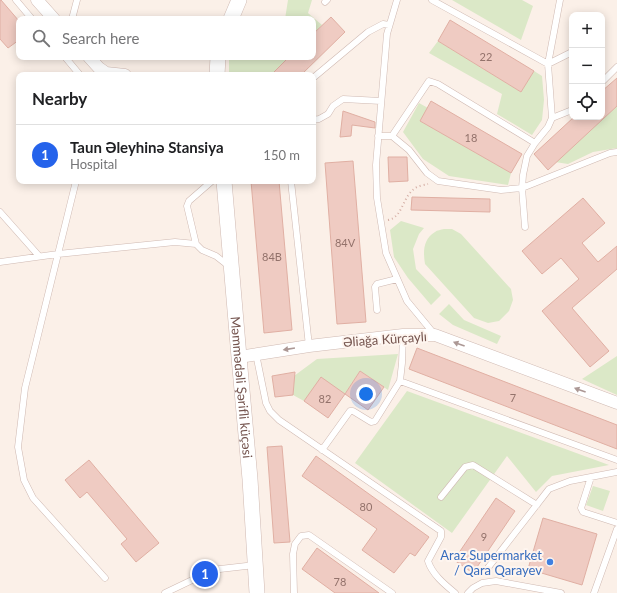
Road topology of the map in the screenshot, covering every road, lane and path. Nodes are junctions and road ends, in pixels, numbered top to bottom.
1 (16, 0) edge
2 (37, 0) edge
3 (77, 0) edge
4 (239, 0) edge
5 (397, 0) edge
6 (432, 0) edge
7 (560, 0) edge
8 (29, 16) edge
9 (51, 16) edge
10 (73, 16) edge
11 (232, 16) edge
12 (389, 25) junction
13 (569, 54) edge
14 (68, 60) edge
15 (92, 60) edge
16 (218, 60) edge
17 (548, 64) junction
18 (617, 67) edge
19 (78, 72) edge
20 (105, 72) edge
21 (216, 72) edge
22 (316, 75) edge
23 (605, 79) edge
24 (381, 101) junction
25 (569, 111) edge
26 (552, 118) junction
27 (316, 120) edge
28 (378, 136) junction
29 (392, 136) junction
30 (535, 143) junction
31 (617, 152) edge
32 (438, 181) junction
33 (75, 184) edge
34 (209, 184) edge
35 (224, 184) edge
36 (291, 184) edge
37 (522, 188) junction
38 (0, 212) edge
39 (381, 222) junction
40 (525, 227) dead end
41 (196, 244) junction
42 (58, 254) junction
43 (39, 256) junction
44 (0, 262) edge
45 (231, 268) junction
46 (397, 279) junction
47 (377, 310) dead end
48 (403, 335) junction
49 (435, 335) junction
50 (309, 346) junction
51 (256, 354) junction
52 (239, 358) junction
53 (400, 381) junction
54 (617, 403) edge
55 (322, 450) junction
56 (617, 460) edge
57 (617, 472) edge
58 (590, 477) junction
59 (440, 497) dead end
60 (537, 505) junction
61 (617, 523) edge
62 (617, 529) edge
63 (255, 565) junction
64 (487, 570) dead end
65 (105, 578) dead end
66 (165, 593) edge
67 (257, 593) edge
68 (294, 593) edge
69 (392, 593) edge
70 (455, 593) edge
71 (468, 593) edge
72 (560, 593) edge
73 (594, 593) edge

1 - 8 lane
2 - 9 street
3 - 10 lane
4 - 11 street
5 - 12 lane
6 - 17 lane
7 - 17 lane
12 - 22 lane
12 - 24 lane
13 - 17 lane
14 - 19 lane
15 - 20 street
16 - 21 street
17 - 26 lane
18 - 23 lane
24 - 27 lane
24 - 28 lane
25 - 26 lane
26 - 30 lane
28 - 29 lane
28 - 39 lane
29 - 30 lane
29 - 32 lane
30 - 37 lane
31 - 37 lane
32 - 37 lane
32 - 39 path
33 - 42 lane
34 - 41 lane
35 - 45 street, Məmmədəli Şərifli küçəsi
36 - 50 lane
37 - 40 lane
38 - 43 lane
39 - 46 lane
41 - 42 lane
41 - 45 lane
42 - 43 lane
42 - 65 lane
43 - 44 lane
45 - 52 street, Məmmədəli Şərifli küçəsi
46 - 47 lane
46 - 49 lane
48 - 49 street, Əliağa Kürçaylı
48 - 50 street, Əliağa Kürçaylı
48 - 53 lane
54 -> 49 street, Əliağa Kürçaylı
50 -> 51 street, Əliağa Kürçaylı
51 - 52 street, Əliağa Kürçaylı
51 - 55 lane
52 - 63 street, Məmmədəli Şərifli küçəsi
53 - 55 lane
53 - 56 lane
55 - 70 lane
57 - 58 lane
58 - 60 lane
58 - 61 lane
59 - 60 lane
60 - 64 lane
62 - 73 lane
63 - 66 lane
63 - 67 street, Məmmədəli Şərifli küçəsi
68 - 69 lane
71 - 72 lane

